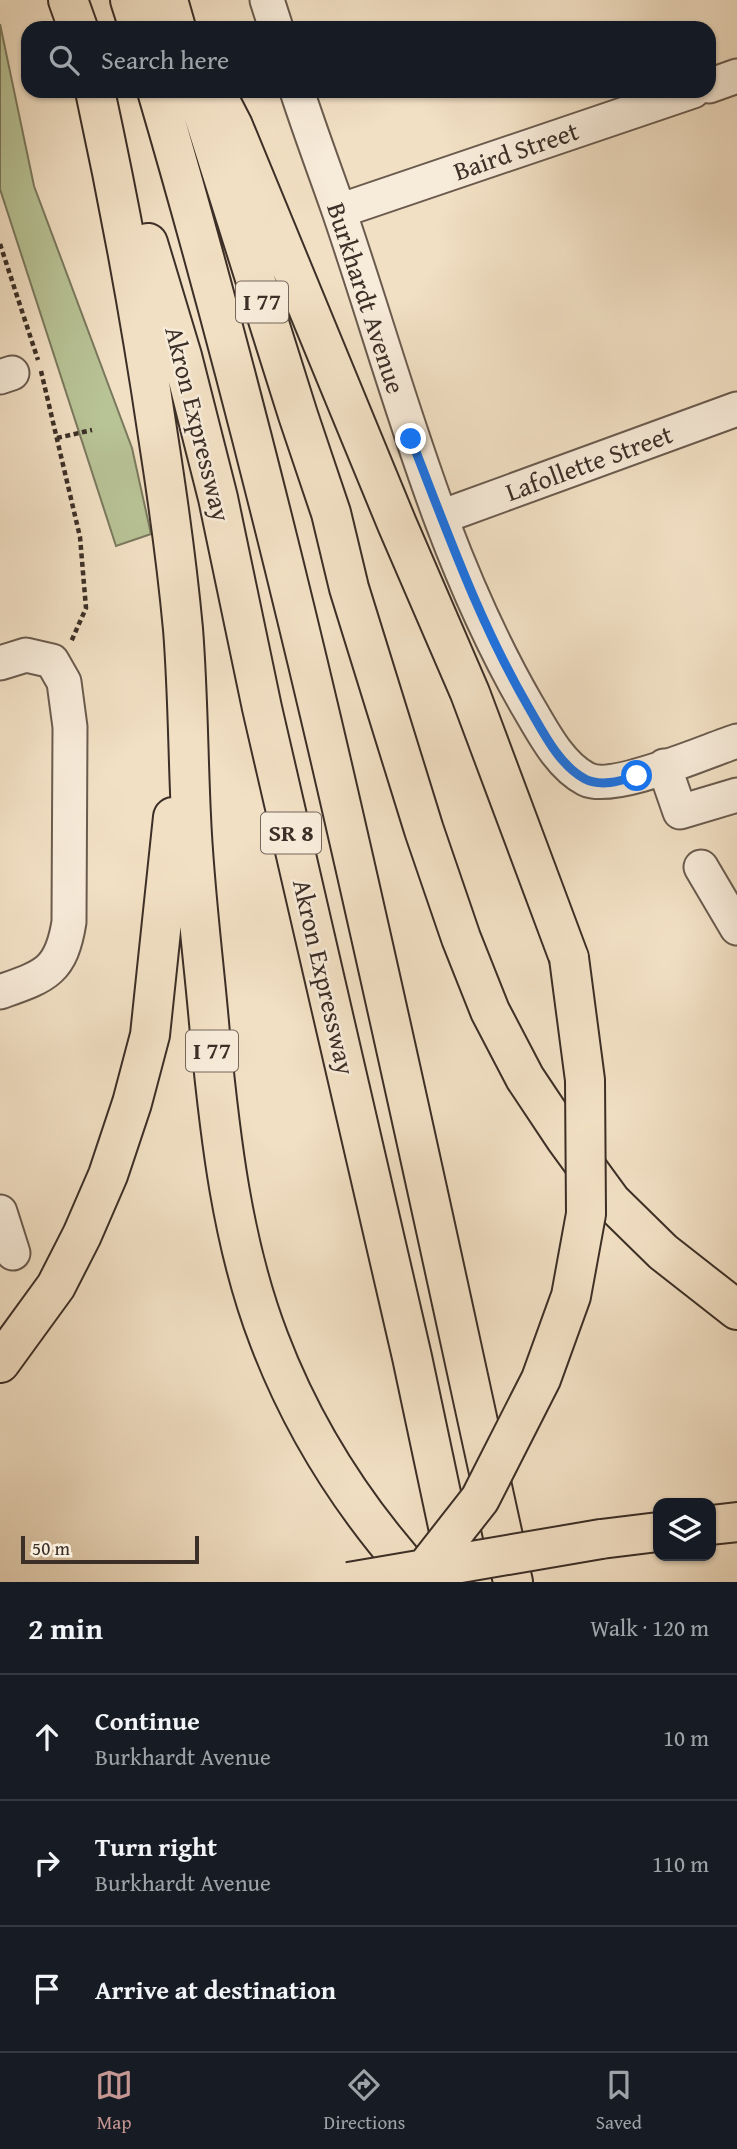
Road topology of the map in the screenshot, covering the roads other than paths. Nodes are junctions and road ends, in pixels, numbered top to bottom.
1 (68, 0) edge
2 (131, 0) edge
3 (267, 0) edge
4 (76, 21) edge
5 (137, 21) edge
6 (274, 21) edge
7 (737, 76) edge
8 (716, 84) edge
9 (98, 98) edge
10 (99, 98) edge
11 (159, 98) edge
12 (198, 98) edge
13 (219, 98) edge
14 (299, 98) edge
15 (672, 98) edge
16 (339, 211) junction
17 (737, 409) edge
18 (441, 517) junction
19 (170, 518) junction
20 (0, 663) edge
21 (731, 743) edge
22 (664, 766) junction
23 (737, 795) edge
24 (701, 867) dead end
25 (737, 928) edge
26 (0, 992) edge
27 (0, 1212) edge
28 (13, 1253) dead end
29 (737, 1310) edge
30 (0, 1363) edge
31 (737, 1522) edge
32 (716, 1524) edge
33 (653, 1533) edge
34 (349, 1582) edge
35 (415, 1582) edge
36 (421, 1582) edge
37 (460, 1582) edge
38 (513, 1582) edge

1 - 4 highway
2 - 5 highway
3 - 6 street
7 - 8 street
9 - 19 highway, I 77
10 - 37 highway, Akron Expressway / SR 8
11 - 38 highway, Akron Expressway / SR 8
12 - 29 highway, I 77
13 - 35 highway, bridge
14 - 16 street, Burkhardt Avenue
15 - 16 street, Baird Street
16 - 18 street, Burkhardt Avenue
17 - 18 street, Lafollette Street
18 - 22 street, Burkhardt Avenue
19 - 30 highway
19 - 36 highway, I 77, bridge
20 - 26 street
21 - 22 street, Burkhardt Avenue
22 - 23 street
24 - 25 street
27 - 28 street
31 - 32 highway
33 - 34 highway, bridge

